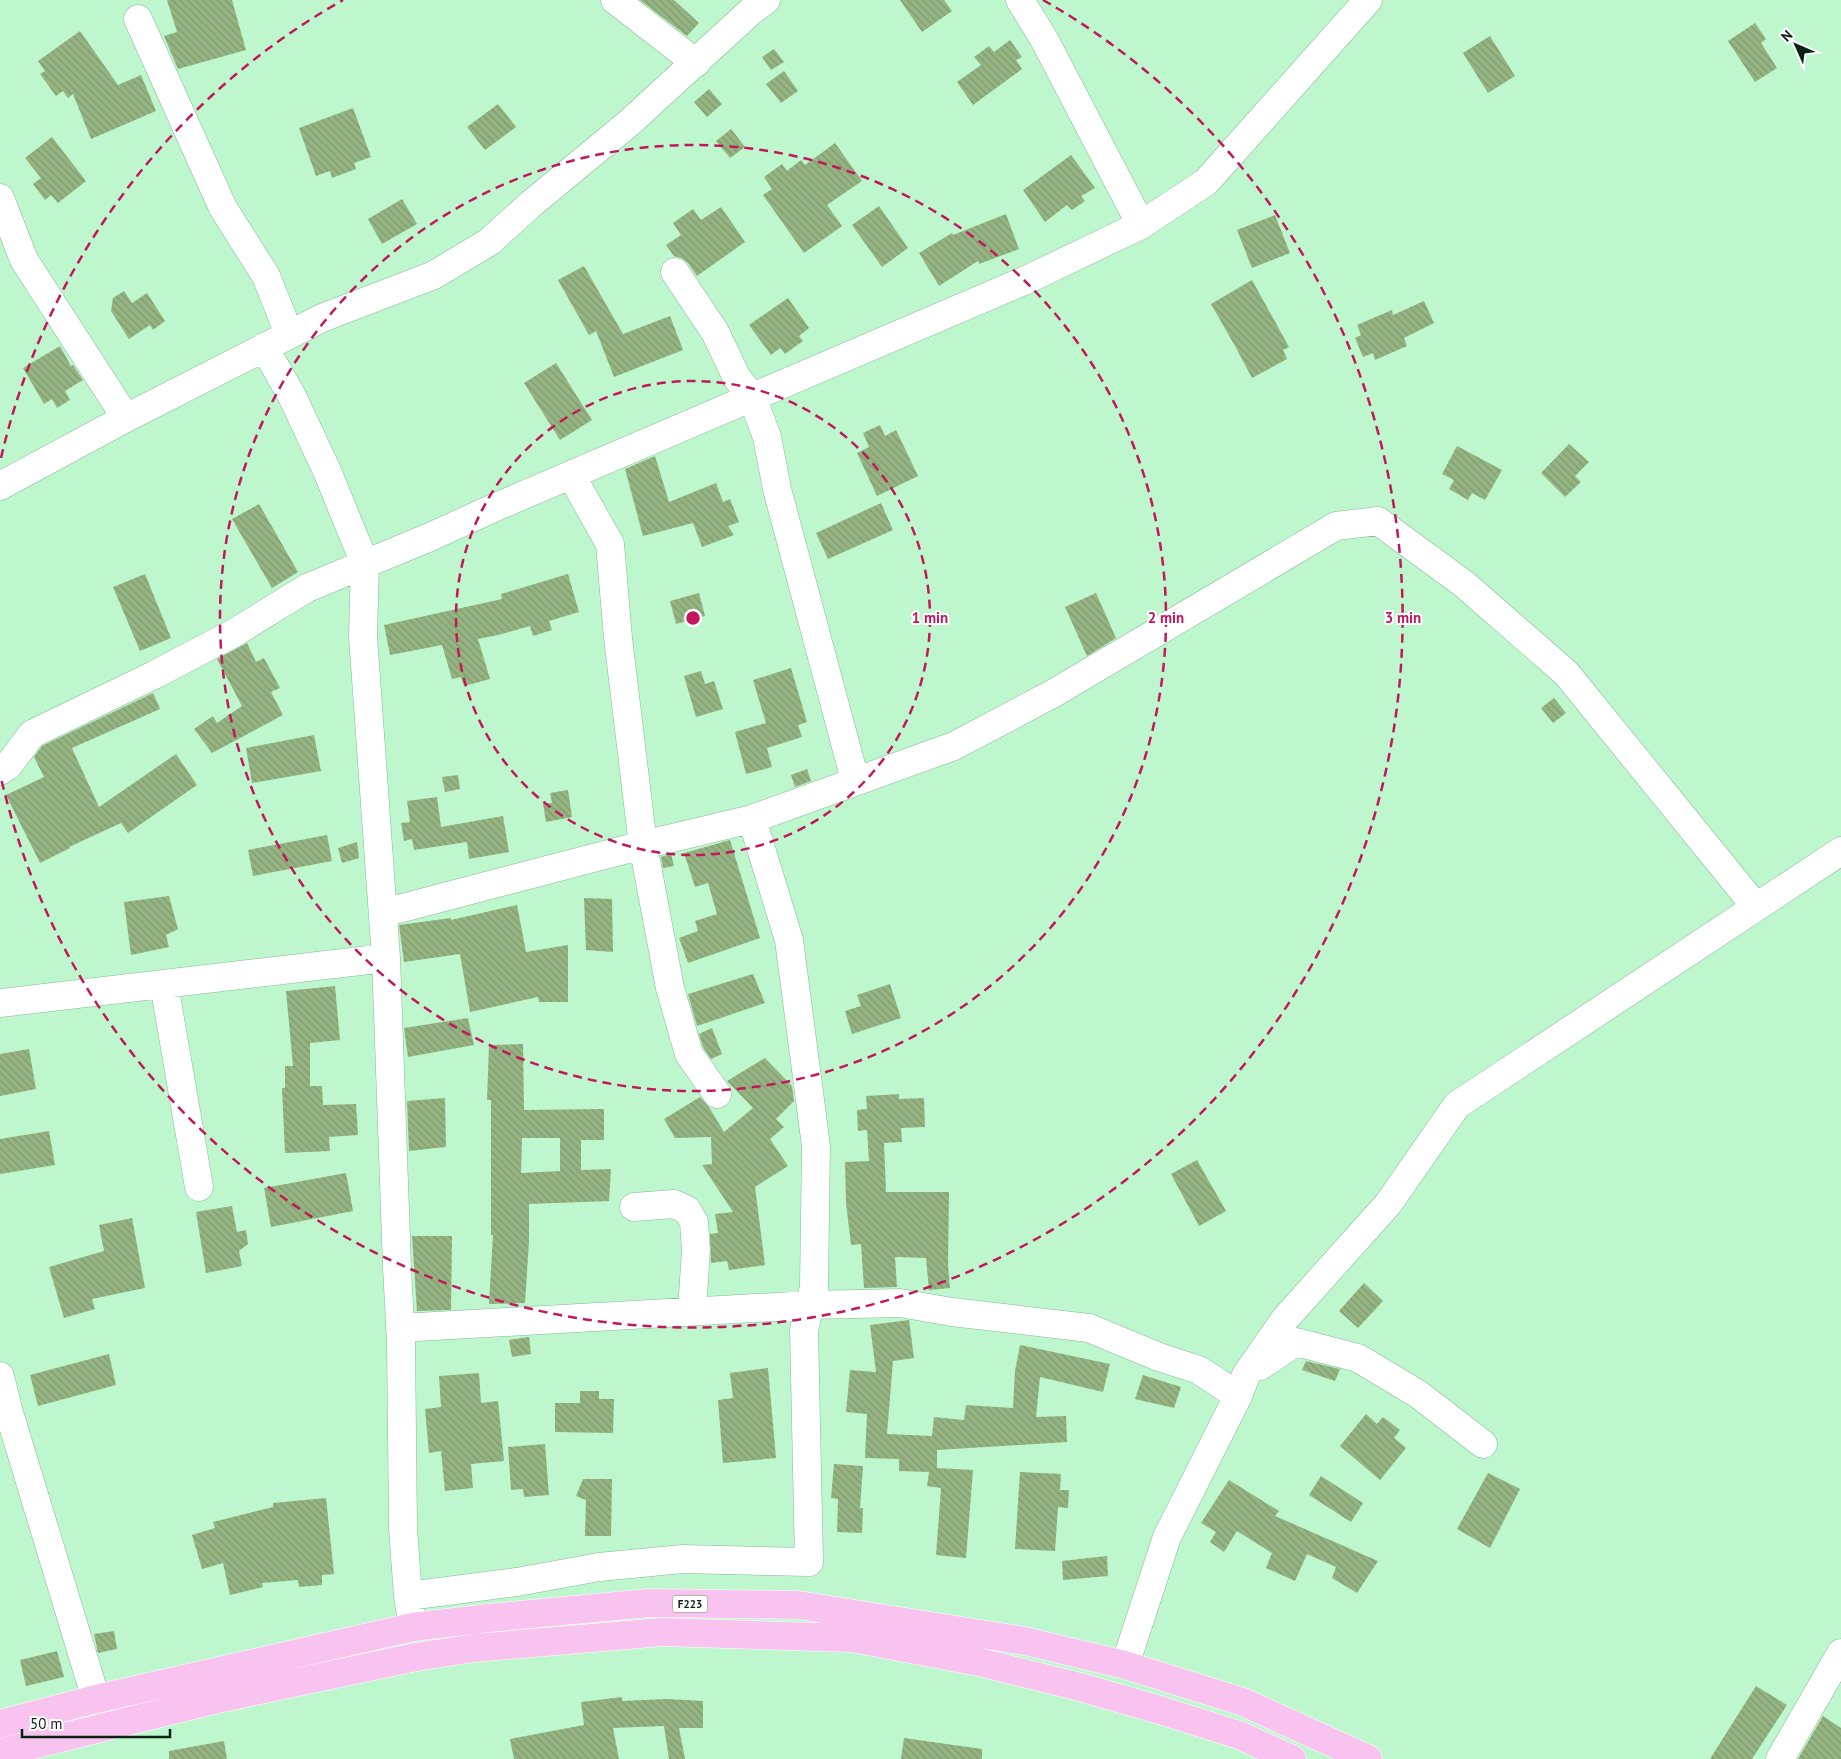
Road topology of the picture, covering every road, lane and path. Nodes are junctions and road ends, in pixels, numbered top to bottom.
1 (615, 0) edge
2 (766, 0) edge
3 (1020, 0) edge
4 (1368, 0) edge
5 (138, 19) dead end
6 (696, 63) junction
7 (0, 198) edge
8 (1142, 225) junction
9 (675, 272) dead end
10 (289, 334) junction
11 (264, 347) junction
12 (752, 397) junction
13 (126, 418) junction
14 (571, 475) junction
15 (0, 486) edge
16 (365, 564) junction
17 (0, 771) edge
18 (855, 780) junction
19 (752, 819) junction
20 (643, 845) junction
21 (1841, 851) edge
22 (1756, 907) junction
23 (383, 913) junction
24 (386, 958) junction
25 (164, 984) junction
26 (0, 1003) edge
27 (717, 1094) dead end
28 (199, 1187) dead end
29 (634, 1207) dead end
30 (810, 1305) junction
31 (692, 1311) junction
32 (400, 1328) junction
33 (0, 1376) edge
34 (1242, 1386) junction
35 (1483, 1444) dead end
36 (408, 1596) junction
37 (413, 1627) junction
38 (1841, 1653) edge
39 (1125, 1665) junction
40 (96, 1699) junction
41 (0, 1724) edge
42 (0, 1753) edge
43 (1292, 1759) edge
44 (1368, 1759) edge
45 (1780, 1759) edge

1 - 6 street
2 - 6 street
3 - 8 street
4 - 8 street
5 - 10 street
6 - 10 street
7 - 13 street
8 - 12 street
9 - 12 street
10 - 11 street
11 - 13 street
11 - 16 street
12 - 14 street
12 - 18 street
13 - 15 street
14 - 16 street
14 - 20 street
16 - 17 street
16 - 23 street
18 - 19 street
18 - 22 street
19 - 20 street
19 - 30 street
20 - 23 street
20 - 27 street
21 - 22 street
22 - 34 street
23 - 24 street
24 - 25 street
24 - 32 street
25 - 26 street
25 - 28 street
29 - 31 street
30 - 31 street
30 - 34 street
30 - 36 street
31 - 32 street
32 - 36 street
33 - 40 street
34 - 35 street
34 - 39 street
36 - 37 street
37 - 39 main road, F223
37 - 40 main road, F223
38 - 45 street
39 - 44 main road, F223
40 - 41 main road, F223
42 - 43 main road

